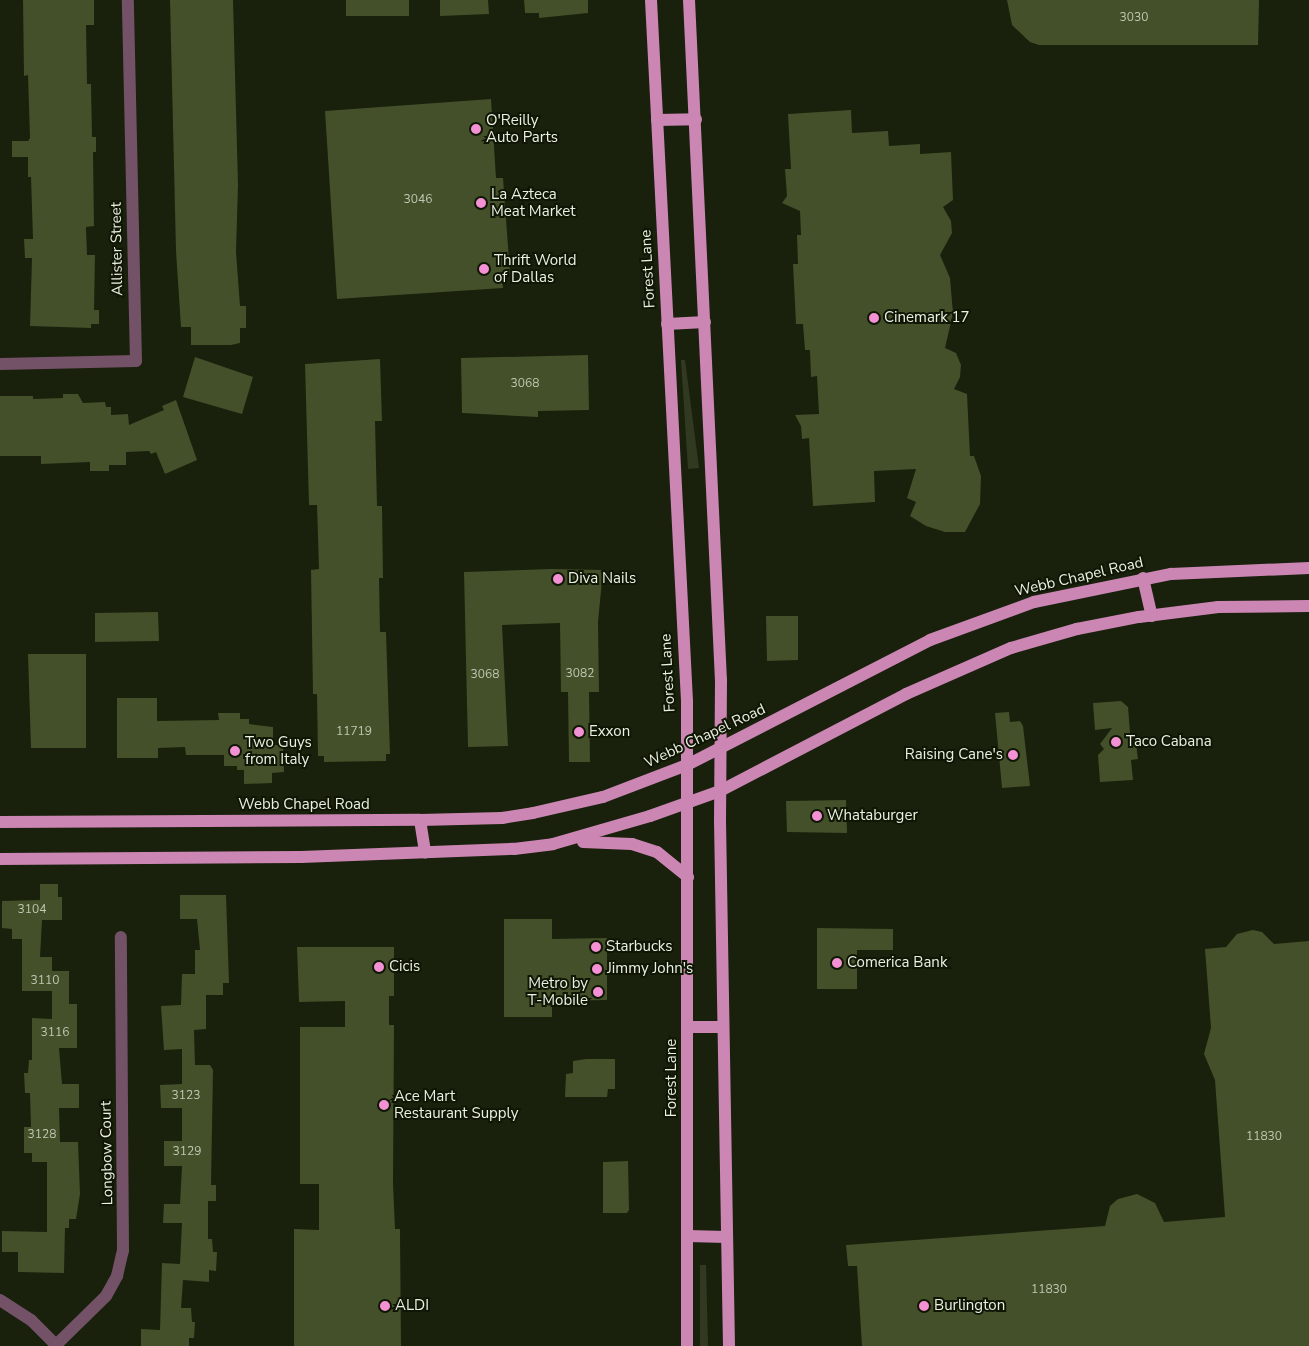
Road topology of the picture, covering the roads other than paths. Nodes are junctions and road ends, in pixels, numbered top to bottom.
1 (128, 0) edge
2 (650, 0) edge
3 (689, 0) edge
4 (696, 119) junction
5 (657, 120) junction
6 (705, 322) junction
7 (667, 324) junction
8 (0, 364) edge
9 (1309, 568) edge
10 (1143, 578) junction
11 (1309, 606) edge
12 (1152, 616) junction
13 (721, 749) junction
14 (688, 765) junction
15 (720, 791) junction
16 (688, 802) junction
17 (420, 820) junction
18 (0, 822) edge
19 (563, 842) junction
20 (425, 852) junction
21 (0, 859) edge
22 (688, 877) junction
23 (120, 936) dead end
24 (723, 1027) junction
25 (688, 1028) junction
26 (687, 1236) junction
27 (727, 1237) junction
28 (0, 1300) edge
29 (57, 1345) edge
30 (687, 1346) edge
31 (729, 1346) edge

1 - 8 street, Allister Street
2 - 5 main road, Forest Lane
3 - 4 main road
4 - 5 main road
4 - 6 main road
5 - 7 main road, Forest Lane
6 - 7 main road
6 - 13 main road
7 - 14 main road, Forest Lane
9 - 10 main road, Webb Chapel Road
10 - 12 main road
10 - 13 main road, Webb Chapel Road
11 - 12 main road
12 - 15 main road
13 - 14 main road, Webb Chapel Road
13 - 15 main road
14 - 16 main road, Forest Lane
14 - 17 main road, Webb Chapel Road
15 - 16 main road
15 - 24 main road
16 - 19 main road
16 - 22 main road, Forest Lane
17 - 18 main road, Webb Chapel Road
17 - 20 main road
19 - 20 main road
19 - 22 main road
20 - 21 main road
22 - 25 main road, Forest Lane
23 - 29 street, Longbow Court
24 - 25 main road
24 - 27 main road
25 - 26 main road, Forest Lane
26 - 27 main road
26 - 30 main road, Forest Lane
27 - 31 main road
28 - 29 street

